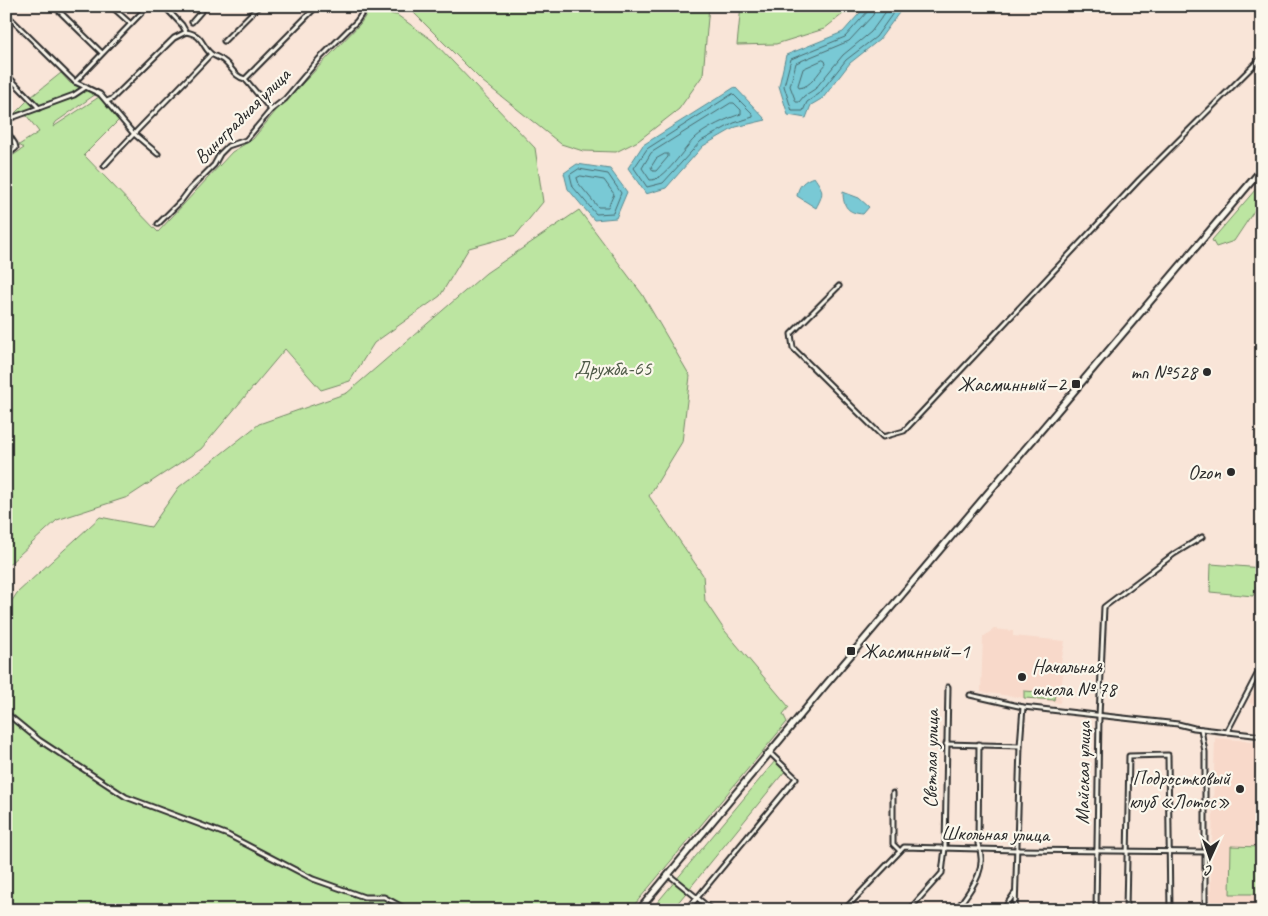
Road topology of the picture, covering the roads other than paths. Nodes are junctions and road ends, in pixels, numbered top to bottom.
1 (54, 6) edge
2 (112, 6) edge
3 (148, 6) edge
4 (164, 6) edge
5 (206, 6) edge
6 (259, 6) edge
7 (317, 6) edge
8 (367, 6) edge
9 (6, 14) edge
10 (192, 22) dead end
11 (130, 24) junction
12 (186, 32) junction
13 (224, 41) dead end
14 (102, 53) junction
15 (211, 54) junction
16 (1262, 57) edge
17 (6, 74) edge
18 (245, 79) junction
19 (75, 82) junction
20 (86, 87) junction
21 (108, 101) junction
22 (39, 108) junction
23 (271, 110) junction
24 (6, 120) edge
25 (6, 130) edge
26 (133, 133) junction
27 (158, 154) dead end
28 (6, 156) edge
29 (104, 166) dead end
30 (1262, 169) edge
31 (158, 224) dead end
32 (839, 286) dead end
33 (1202, 537) dead end
34 (1262, 665) edge
35 (948, 687) dead end
36 (970, 695) dead end
37 (1023, 707) junction
38 (6, 713) edge
39 (1099, 716) junction
40 (1202, 729) junction
41 (1227, 732) junction
42 (1262, 736) edge
43 (946, 744) junction
44 (978, 744) junction
45 (1020, 746) junction
46 (769, 753) junction
47 (893, 793) dead end
48 (945, 848) junction
49 (980, 849) junction
50 (1017, 850) junction
51 (900, 851) junction
52 (1096, 851) junction
53 (1126, 851) junction
54 (1169, 852) junction
55 (1206, 852) junction
56 (668, 874) junction
57 (1016, 893) junction
58 (697, 897) junction
59 (408, 910) edge
60 (639, 910) edge
61 (687, 910) edge
62 (712, 910) edge
63 (844, 910) edge
64 (909, 910) edge
65 (956, 910) edge
66 (1003, 910) edge
67 (1016, 910) edge
68 (1096, 910) edge
69 (1126, 910) edge
70 (1170, 910) edge
71 (1204, 910) edge

1 - 14 street
2 - 11 street
3 - 11 street
4 - 12 street
5 - 10 street
6 - 13 street
7 - 18 street
8 - 23 street, Виноградная улица
9 - 19 street
11 - 14 street
12 - 15 street
12 - 21 street
14 - 19 street
15 - 18 street
15 - 26 street
16 - 32 street
17 - 22 street
18 - 23 street
19 - 20 street
20 - 21 street
20 - 22 street
21 - 26 street
22 - 24 street
23 - 31 street, Виноградная улица
25 - 28 street
26 - 27 street
26 - 29 street
30 - 46 main road
33 - 39 street, Майская улица
34 - 41 street
35 - 43 street, Светлая улица
36 - 37 street
37 - 39 street
37 - 45 street
38 - 59 street
39 - 40 street
39 - 52 street, Майская улица
40 - 41 street
40 - 55 street
41 - 42 street
43 - 44 street
43 - 48 street, Светлая улица
44 - 45 street
44 - 49 street
45 - 50 street
46 - 56 main road
46 - 58 street
47 - 51 street
48 - 49 street, Школьная улица
48 - 51 street, Школьная улица
48 - 64 street, Светлая улица
49 - 50 street, Школьная улица
49 - 65 street
50 - 52 street, Школьная улица
50 - 57 street
51 - 63 street
52 - 53 street, Школьная улица
52 - 68 street, Майская улица
53 - 54 street, Школьная улица
53 - 54 street
53 - 69 street
54 - 55 street, Школьная улица
54 - 70 street
55 - 71 street
56 - 58 street
56 - 60 main road
57 - 66 street
57 - 67 street
58 - 61 street
58 - 62 street

